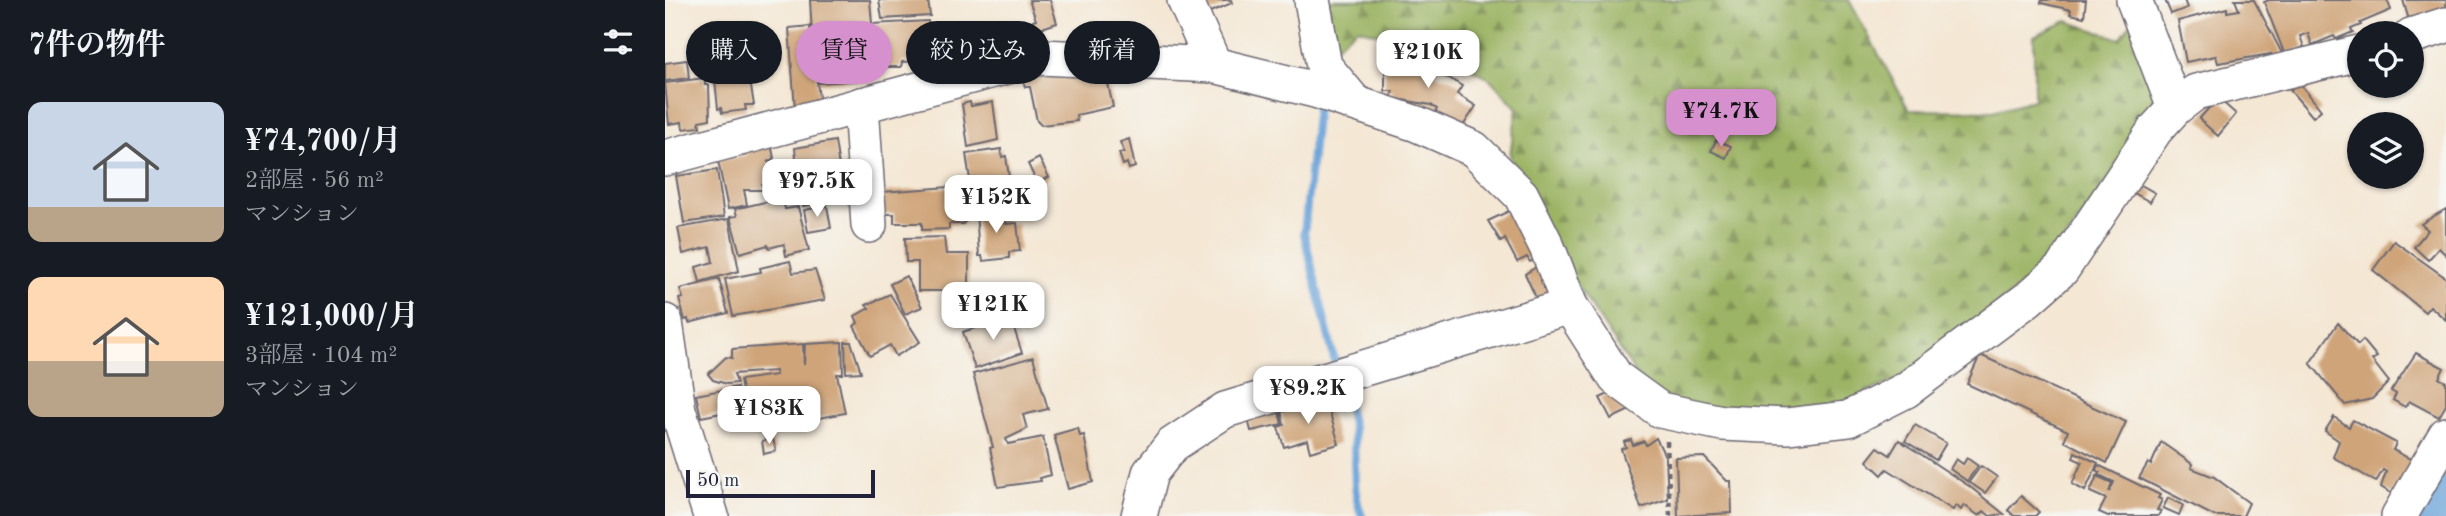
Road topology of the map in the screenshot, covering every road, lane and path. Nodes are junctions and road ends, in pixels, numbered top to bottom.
1 (1185, 0) edge
2 (1312, 0) edge
3 (2134, 0) edge
4 (2446, 25) edge
5 (2424, 32) edge
6 (2347, 56) edge
7 (1214, 65) junction
8 (1355, 103) junction
9 (861, 104) junction
10 (2175, 108) junction
11 (665, 158) edge
12 (869, 225) dead end
13 (1570, 306) junction
14 (665, 322) edge
15 (1660, 410) junction
16 (2446, 435) edge
17 (711, 516) edge
18 (1139, 516) edge
19 (1671, 516) edge
20 (2399, 516) edge

1 - 7 street
2 - 8 street
3 - 10 street
4 - 5 street
6 - 10 street
7 - 8 street
7 - 9 street
8 - 13 street
9 - 11 street
9 - 12 street
10 - 15 street
13 - 15 street
13 - 18 street
14 - 17 street
15 - 19 path
16 - 20 street

